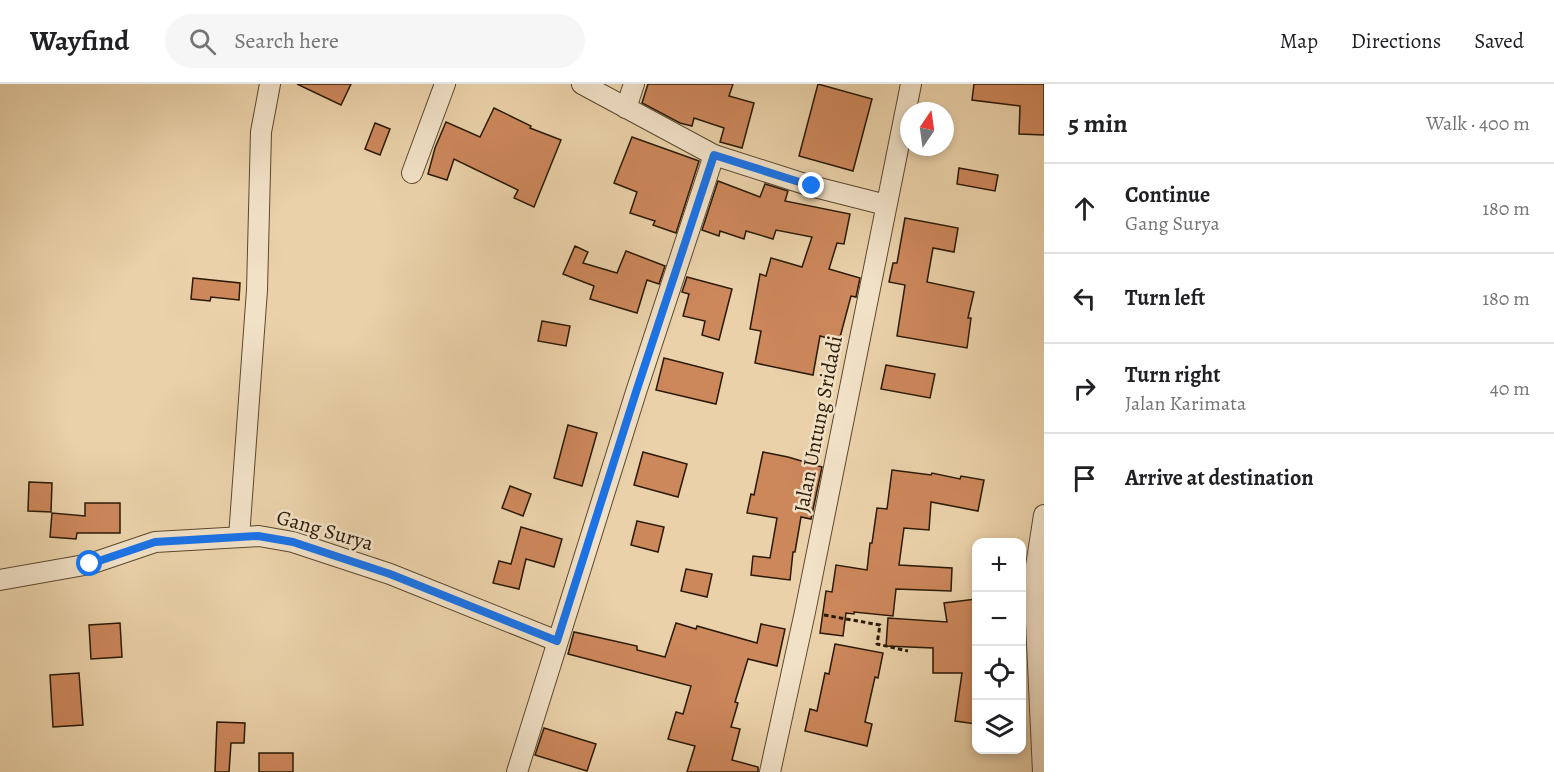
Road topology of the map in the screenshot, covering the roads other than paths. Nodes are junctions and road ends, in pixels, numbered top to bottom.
1 (270, 84) edge
2 (445, 84) edge
3 (582, 84) edge
4 (634, 84) edge
5 (911, 84) edge
6 (626, 108) junction
7 (714, 155) junction
8 (412, 173) dead end
9 (886, 205) junction
10 (1044, 515) edge
11 (239, 537) junction
12 (0, 580) edge
13 (557, 641) junction
14 (517, 772) edge
15 (770, 772) edge
16 (1043, 772) edge

1 - 11 street
2 - 8 street
3 - 6 street
4 - 6 street
5 - 9 street, Jalan Untung Sridadi
6 - 7 street
7 - 9 street
7 - 13 street
9 - 15 street, Jalan Untung Sridadi
10 - 16 street
11 - 12 street, Gang Surya
11 - 13 street, Gang Surya
13 - 14 street

